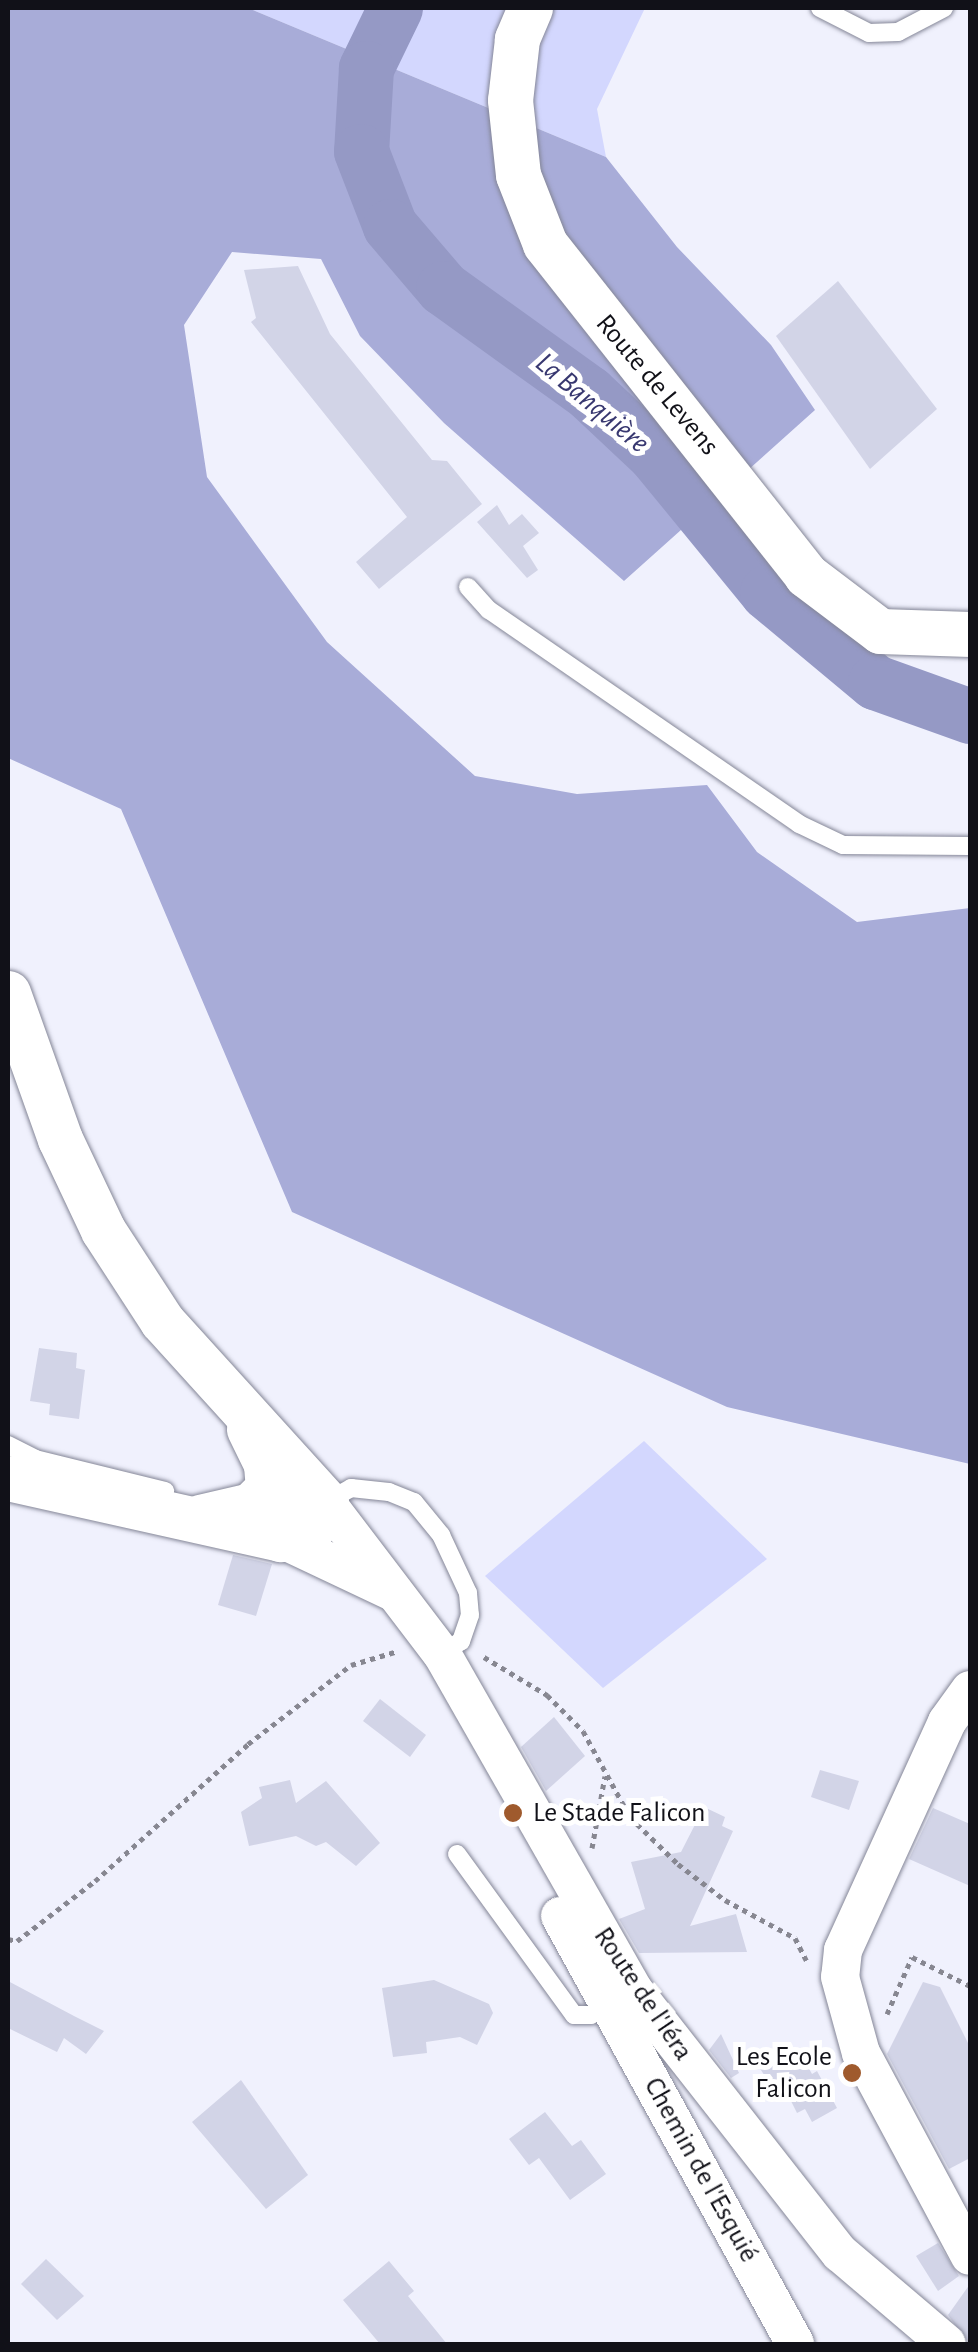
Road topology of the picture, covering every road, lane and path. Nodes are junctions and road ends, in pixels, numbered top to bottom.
1 (530, 8) edge
2 (820, 8) edge
3 (944, 8) edge
4 (468, 587) dead end
5 (970, 634) edge
6 (970, 846) edge
7 (8, 994) edge
8 (241, 1414) junction
9 (8, 1445) edge
10 (8, 1478) edge
11 (326, 1502) junction
12 (267, 1509) junction
13 (191, 1516) junction
14 (400, 1596) junction
15 (436, 1648) junction
16 (970, 1690) edge
17 (606, 1773) junction
18 (545, 1839) junction
19 (457, 1854) dead end
20 (590, 1859) dead end
21 (8, 1939) edge
22 (808, 1966) dead end
23 (970, 1986) edge
24 (609, 2001) junction
25 (861, 2053) junction
26 (970, 2256) edge
27 (795, 2344) edge
28 (947, 2344) edge

1 - 5 street, Route de Levens
2 - 3 lane
4 - 6 lane
7 - 8 street
8 - 11 street
8 - 12 street
9 - 13 lane
10 - 13 street
11 - 12 street
11 - 14 street, Route de l'Iéra
11 - 15 lane
12 - 13 street
12 - 14 street, Route de l'Iéra
14 - 15 street, Route de l'Iéra
15 - 17 path
15 - 18 street, Route de l'Iéra
15 - 21 path
16 - 25 street
17 - 20 path
17 - 22 path
18 - 24 street, Chemin de l'Esquié
18 - 28 street, Route de l'Iéra
19 - 24 lane
23 - 25 path
24 - 27 street, Chemin de l'Esquié
25 - 26 street

